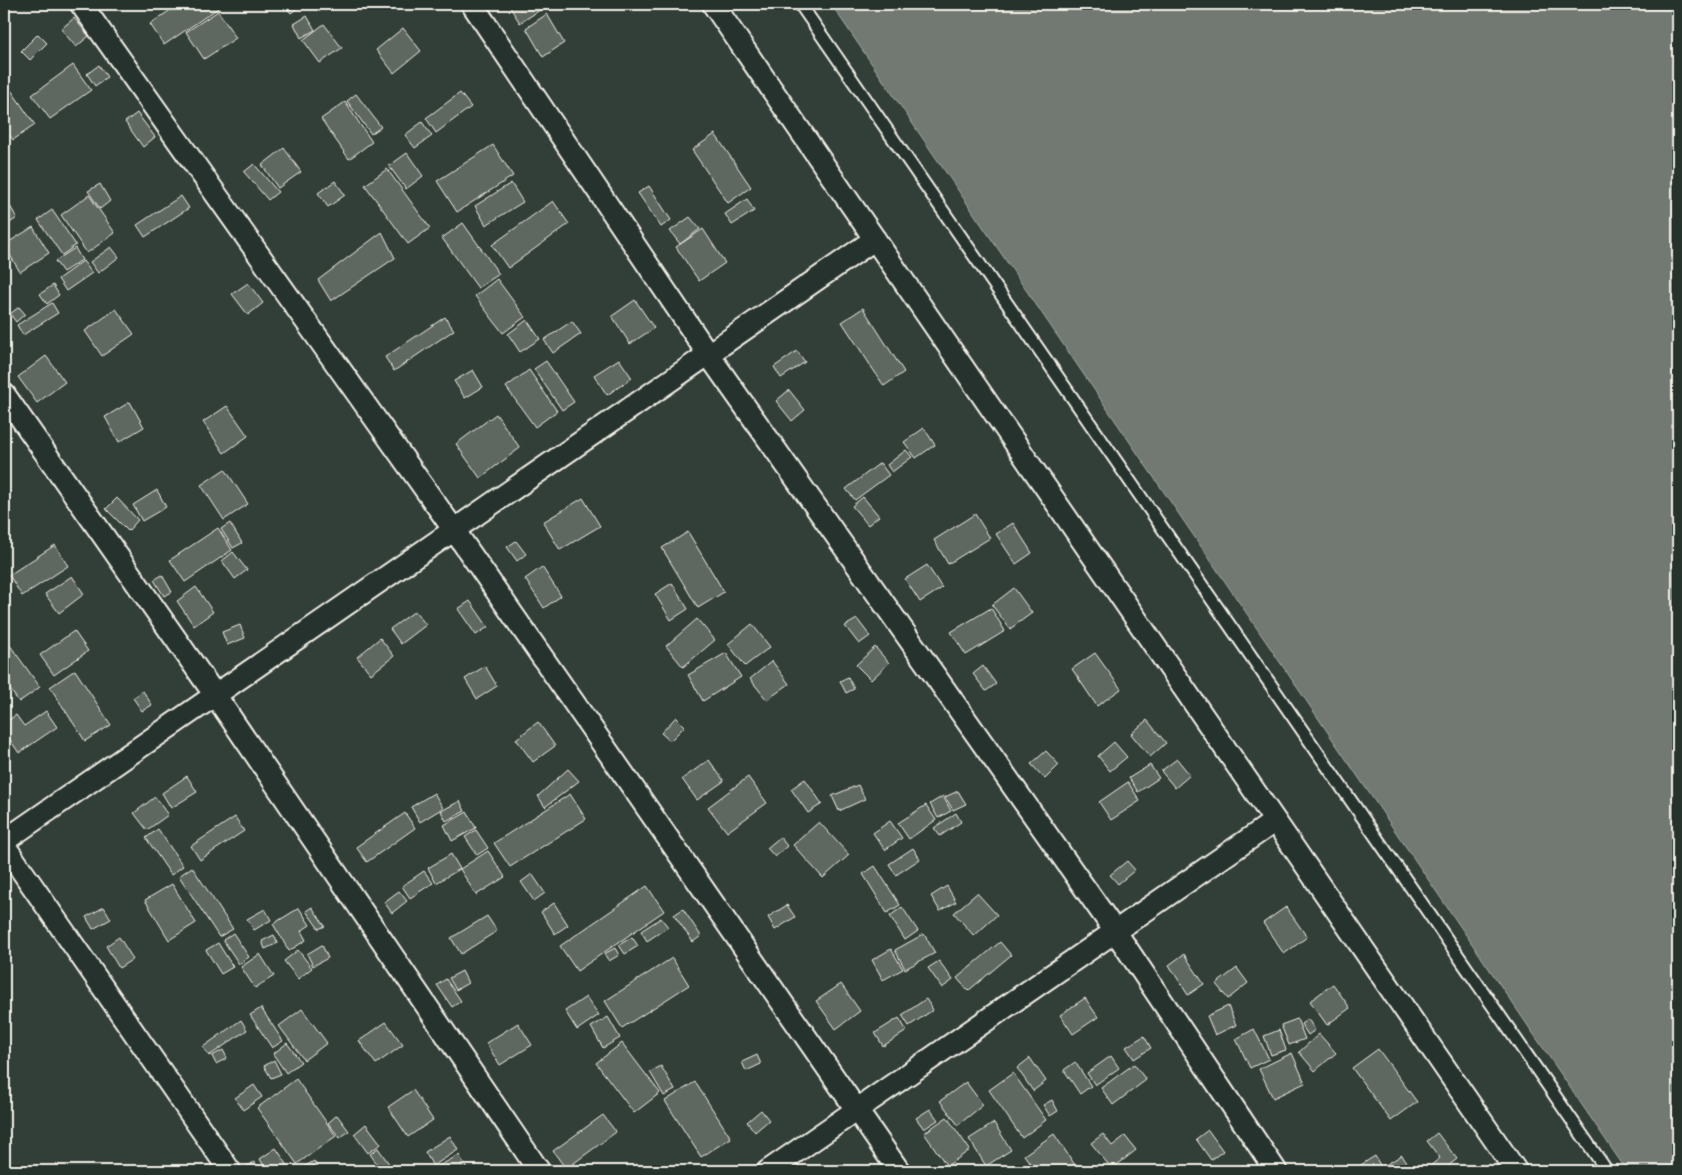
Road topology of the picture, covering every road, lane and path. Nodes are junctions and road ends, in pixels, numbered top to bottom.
1 (81, 4) edge
2 (472, 4) edge
3 (713, 4) edge
4 (800, 4) edge
5 (875, 239) junction
6 (708, 354) junction
7 (4, 394) edge
8 (454, 530) junction
9 (215, 695) junction
10 (1275, 821) junction
11 (4, 843) edge
12 (1116, 931) junction
13 (857, 1110) junction
14 (230, 1171) edge
15 (539, 1171) edge
16 (768, 1171) edge
17 (899, 1171) edge
18 (1276, 1171) edge
19 (1516, 1171) edge
20 (1607, 1171) edge

1 - 8 street
2 - 6 street
3 - 5 street
4 - 20 lane
5 - 6 street
5 - 10 street
6 - 8 street
6 - 12 street
7 - 9 street
8 - 9 street
8 - 13 street
9 - 11 street
9 - 15 street
10 - 12 street
10 - 19 street
11 - 14 street
12 - 13 street
12 - 18 street
13 - 16 street
13 - 17 street

